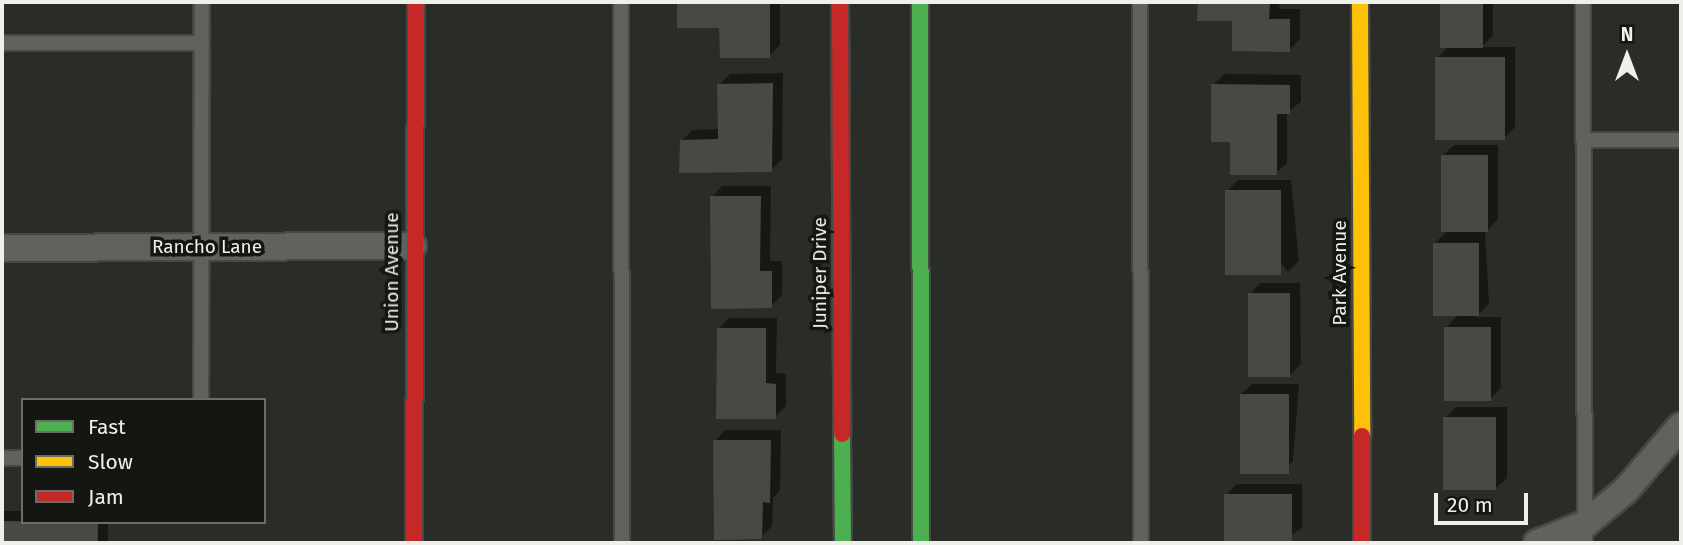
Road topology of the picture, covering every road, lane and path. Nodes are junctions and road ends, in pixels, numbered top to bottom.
1 (202, 2) edge
2 (416, 2) edge
3 (621, 2) edge
4 (840, 2) edge
5 (920, 2) edge
6 (1140, 2) edge
7 (1360, 2) edge
8 (1583, 2) edge
9 (2, 43) edge
10 (202, 43) junction
11 (1583, 140) junction
12 (1681, 140) edge
13 (413, 246) junction
14 (203, 247) junction
15 (2, 248) edge
16 (201, 398) edge
17 (1681, 426) edge
18 (2, 458) edge
19 (21, 458) edge
20 (1585, 534) edge
21 (414, 543) edge
22 (622, 543) edge
23 (843, 543) edge
24 (921, 543) edge
25 (1142, 543) edge
26 (1362, 543) edge
27 (1537, 543) edge

1 - 10 lane
2 - 13 street, Union Avenue
3 - 22 lane
4 - 23 street, Juniper Drive
5 - 24 street
6 - 25 lane
7 - 26 street, Park Avenue
8 - 11 lane
9 - 10 lane
10 - 14 lane
11 - 12 lane
11 - 20 lane
13 - 14 street, Rancho Lane
13 - 21 street, Union Avenue
14 - 15 street, Rancho Lane
14 - 16 lane
17 - 20 street
18 - 19 lane
20 - 27 street

